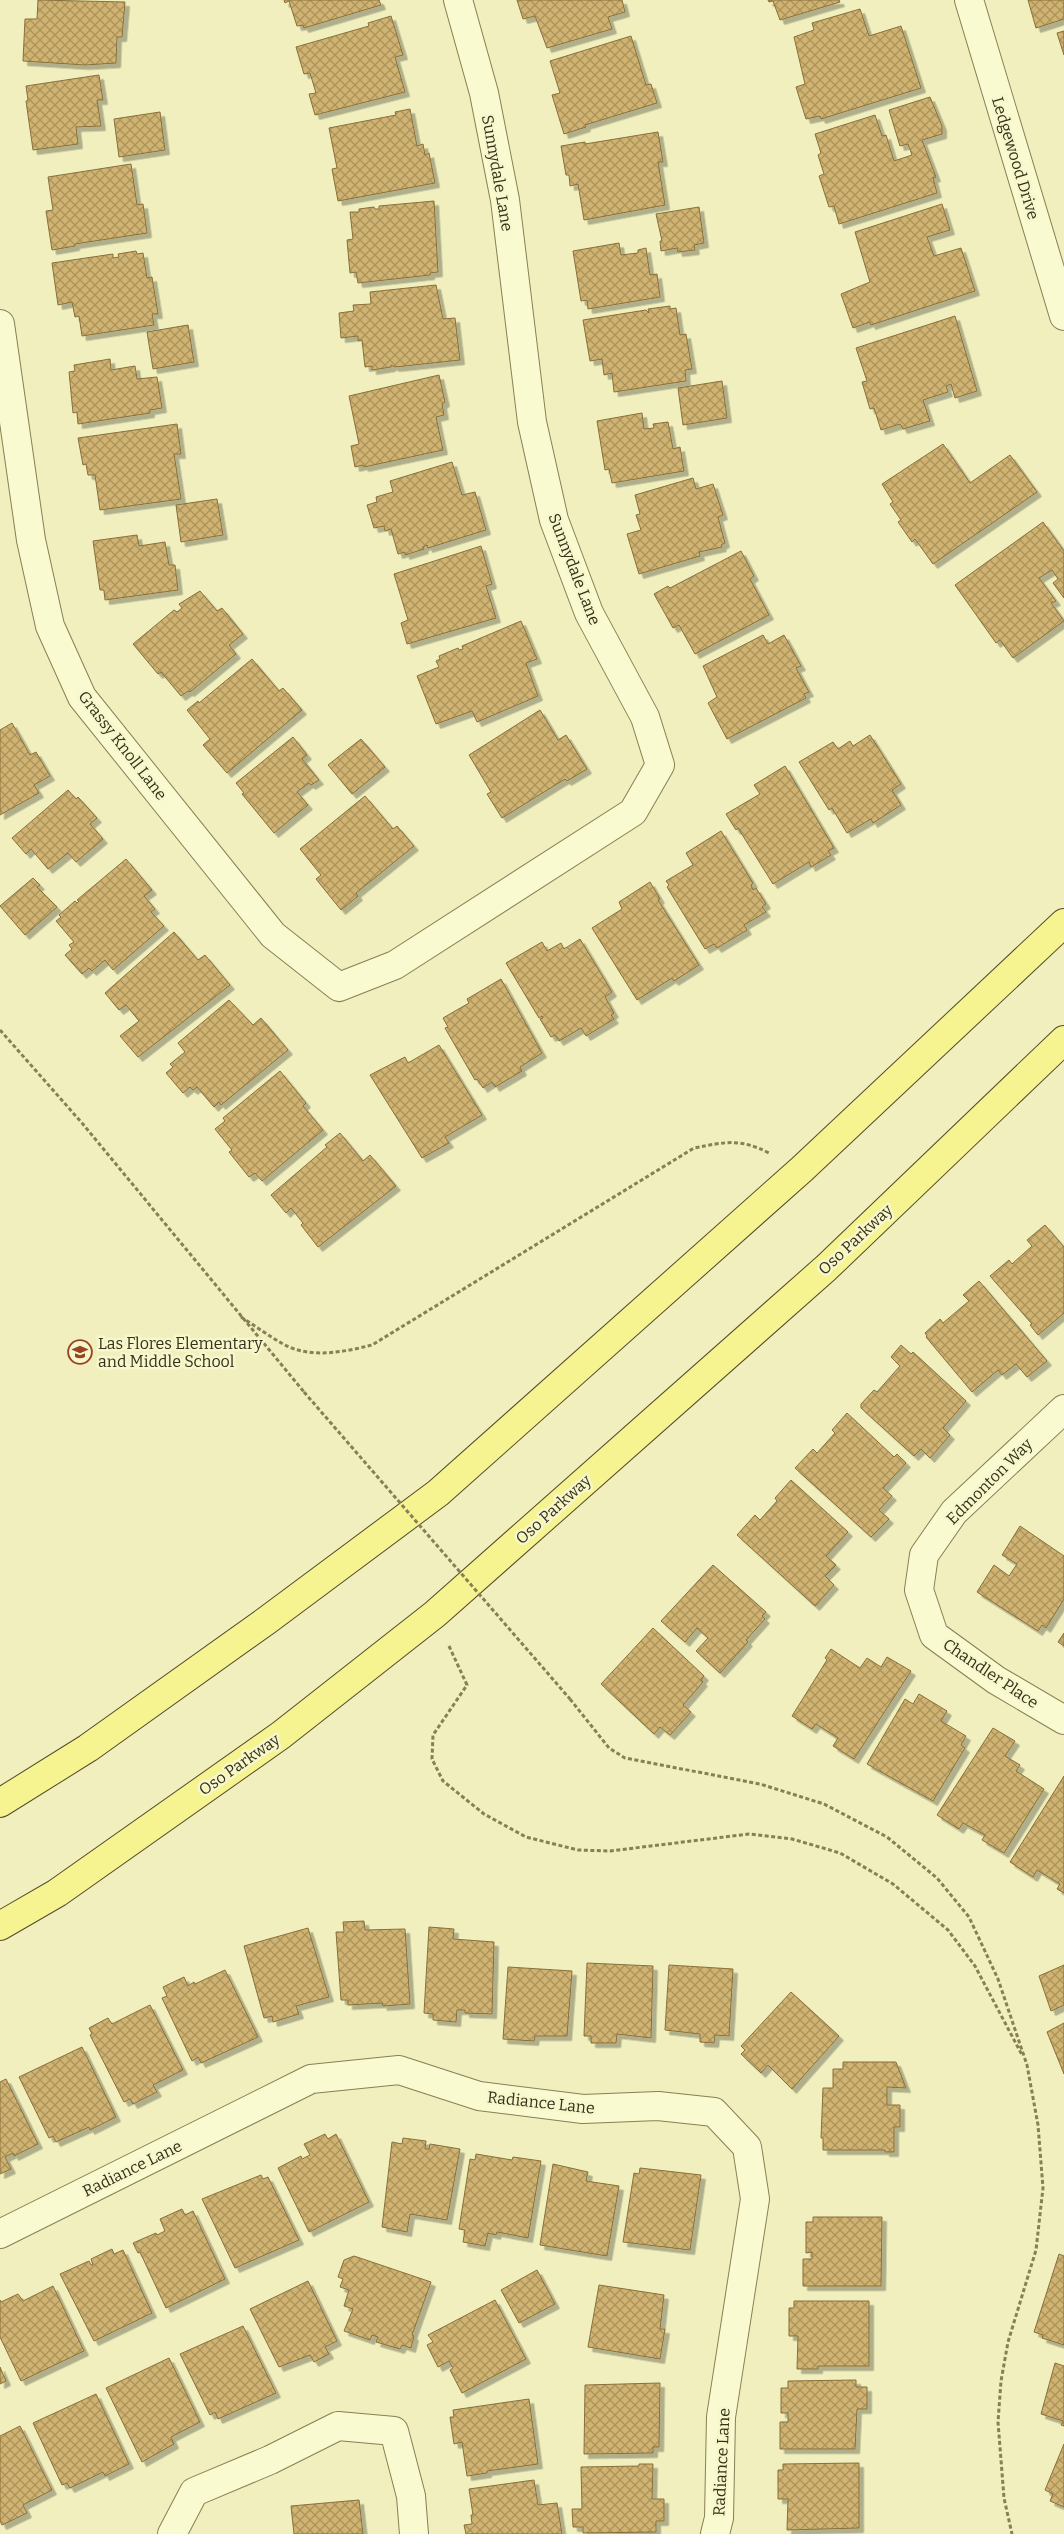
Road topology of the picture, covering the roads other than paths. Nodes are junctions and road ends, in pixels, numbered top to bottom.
1 (458, 0) edge
2 (968, 0) edge
3 (1064, 316) edge
4 (0, 324) edge
5 (1064, 923) edge
6 (339, 987) joint
7 (1064, 1040) edge
8 (1064, 1409) edge
9 (919, 1590) joint
10 (1064, 1720) edge
11 (0, 1803) edge
12 (0, 1926) edge
13 (0, 2234) edge
14 (172, 2534) edge
15 (414, 2534) edge
16 (715, 2534) edge

1 - 6 street, Sunnydale Lane
2 - 3 street, Ledgewood Drive
4 - 6 street, Grassy Knoll Lane
5 - 11 main road
7 - 12 main road, Oso Parkway
8 - 9 street, Edmonton Way
9 - 10 street, Chandler Place
13 - 16 street, Radiance Lane
14 - 15 street

